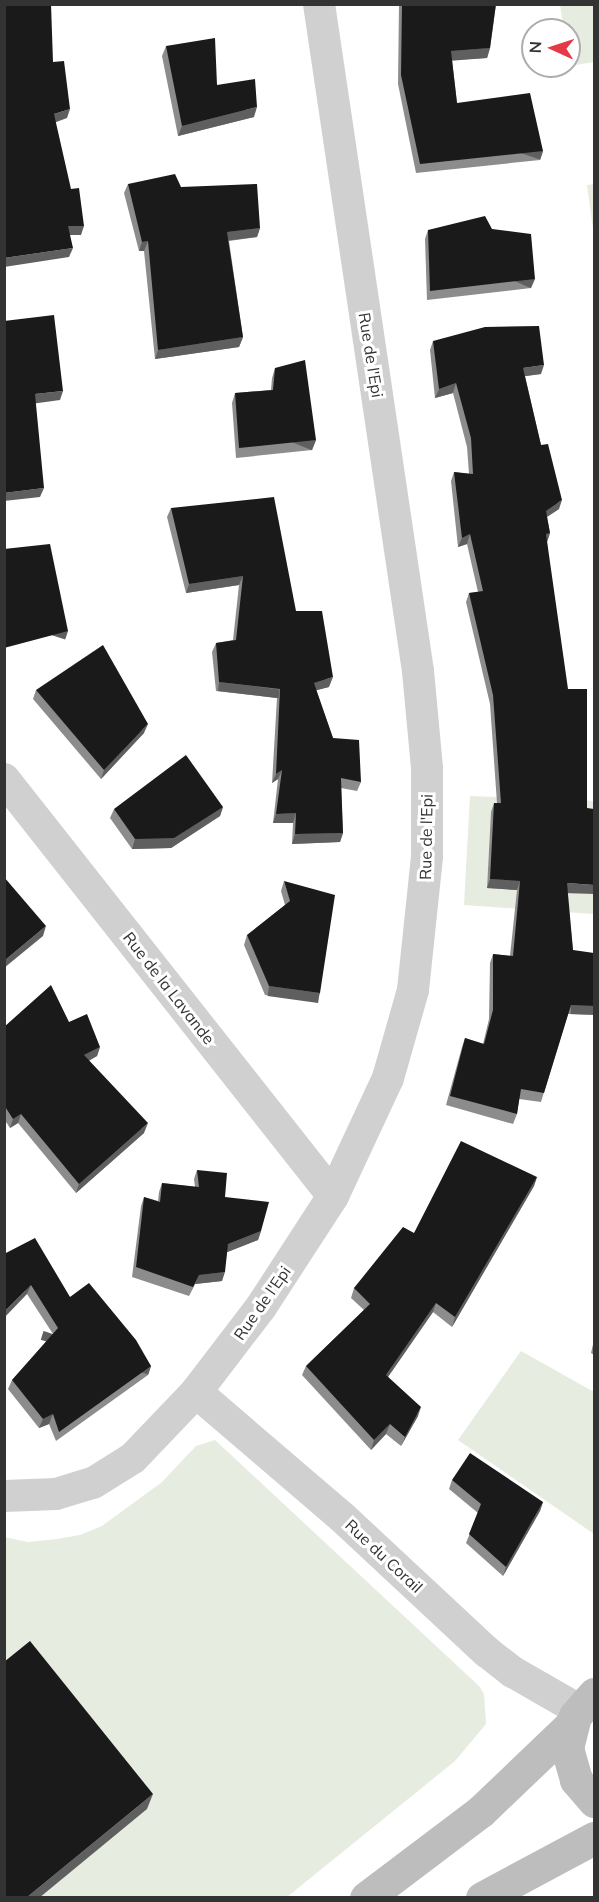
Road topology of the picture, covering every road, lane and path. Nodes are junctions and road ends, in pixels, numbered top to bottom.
1 (319, 4) edge
2 (4, 779) edge
3 (333, 1196) junction
4 (196, 1392) junction
5 (6, 1497) edge
6 (582, 1709) edge
7 (594, 1801) edge
8 (594, 1838) edge
9 (366, 1898) edge
10 (482, 1898) edge

1 - 3 street, Rue de l'Epi
2 - 3 street, Rue de la Lavande
3 - 4 street, Rue de l'Epi
4 - 5 street, Rue de l'Epi
4 - 6 street, Rue du Corail
6 - 7 main road
6 - 9 main road
8 - 10 main road

